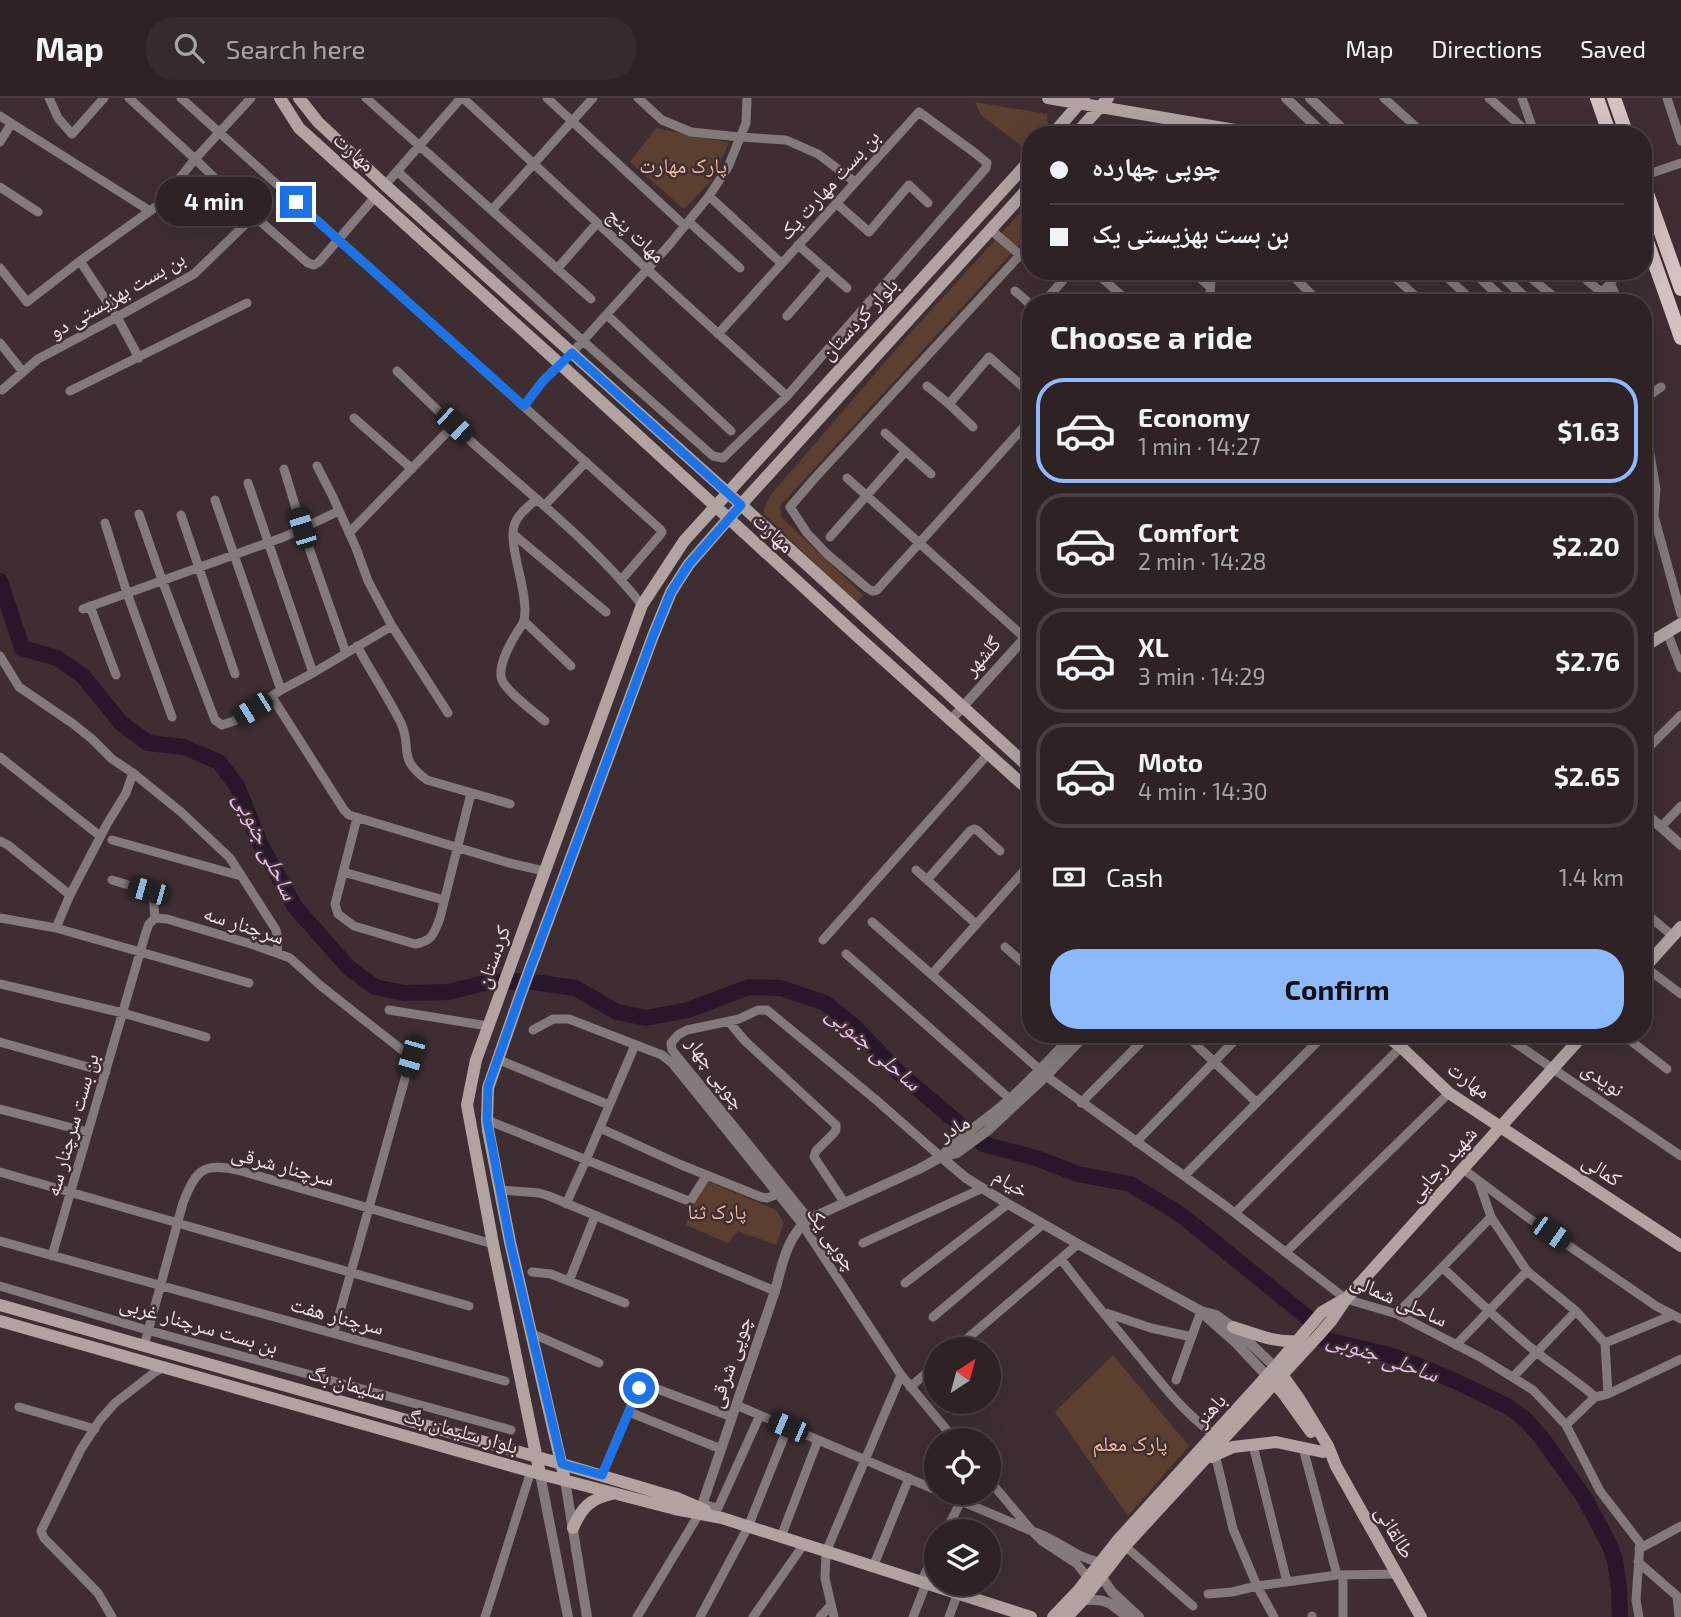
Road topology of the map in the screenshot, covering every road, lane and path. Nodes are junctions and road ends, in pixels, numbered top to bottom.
1 (48, 98) edge
2 (104, 98) edge
3 (129, 98) edge
4 (181, 98) edge
5 (251, 98) edge
6 (280, 98) edge
7 (299, 98) edge
8 (366, 98) edge
9 (462, 98) edge
10 (547, 98) edge
11 (593, 98) edge
12 (638, 98) edge
13 (747, 98) edge
14 (1048, 98) edge
15 (1286, 98) edge
16 (1310, 98) edge
17 (1384, 98) edge
18 (1489, 98) edge
19 (1522, 98) edge
20 (1597, 98) edge
21 (1614, 98) edge
22 (1667, 98) edge
23 (1082, 101) edge
24 (1104, 102) edge
25 (0, 116) edge
26 (573, 121) junction
27 (11, 124) junction
28 (1060, 126) edge
29 (1083, 126) edge
30 (1220, 126) edge
31 (1316, 126) edge
32 (1340, 126) edge
33 (1415, 126) edge
34 (1522, 126) edge
35 (1530, 126) edge
36 (1607, 126) edge
37 (1624, 126) edge
38 (219, 132) junction
39 (740, 137) junction
40 (1681, 141) edge
41 (0, 142) edge
42 (420, 145) junction
43 (195, 159) junction
44 (1681, 163) edge
45 (534, 164) junction
46 (1022, 169) edge
47 (397, 171) junction
48 (1652, 173) edge
49 (855, 182) junction
50 (385, 185) junction
51 (0, 187) edge
52 (1022, 194) edge
53 (709, 196) junction
54 (375, 197) junction
55 (836, 203) junction
56 (928, 203) dead end
57 (1652, 207) edge
58 (150, 211) junction
59 (492, 211) junction
60 (38, 212) dead end
61 (254, 216) junction
62 (597, 223) junction
63 (687, 224) junction
64 (991, 230) junction
65 (339, 240) junction
66 (798, 245) junction
67 (1020, 255) joint
68 (80, 261) junction
69 (781, 263) junction
70 (0, 268) edge
71 (740, 268) dead end
72 (557, 269) junction
73 (1652, 269) edge
74 (647, 270) junction
75 (827, 270) junction
76 (1063, 280) edge
77 (1104, 280) edge
78 (1202, 280) edge
79 (1211, 280) edge
80 (1297, 280) edge
81 (1398, 280) edge
82 (1450, 280) edge
83 (1483, 280) edge
84 (1507, 280) edge
85 (1533, 280) edge
86 (1587, 280) edge
87 (1609, 280) edge
88 (1613, 280) edge
89 (1610, 283) junction
90 (1210, 287) junction
91 (847, 288) dead end
92 (1681, 289) edge
93 (1015, 291) dead end
94 (1601, 292) joint
95 (1051, 294) edge
96 (1120, 294) edge
97 (1210, 294) edge
98 (1311, 294) edge
99 (1413, 294) edge
100 (1465, 294) edge
101 (1497, 294) edge
102 (1521, 294) edge
103 (1551, 294) edge
104 (1615, 294) edge
105 (1022, 297) edge
106 (591, 299) dead end
107 (247, 303) dead end
108 (607, 315) junction
109 (787, 316) dead end
110 (117, 317) junction
111 (718, 334) junction
112 (1681, 338) edge
113 (583, 341) junction
114 (0, 343) edge
115 (572, 353) junction
116 (139, 358) junction
117 (560, 364) junction
118 (397, 371) dead end
119 (23, 372) junction
120 (927, 386) dead end
121 (1022, 386) edge
122 (1661, 387) dead end
123 (2, 390) dead end
124 (70, 391) dead end
125 (1652, 394) edge
126 (787, 396) junction
127 (949, 404) junction
128 (524, 406) junction
129 (354, 418) dead end
130 (454, 425) junction
131 (973, 427) dead end
132 (1022, 429) edge
133 (731, 431) dead end
134 (885, 433) dead end
135 (905, 452) junction
136 (586, 462) junction
137 (317, 466) dead end
138 (1652, 466) edge
139 (284, 469) dead end
140 (412, 469) junction
141 (931, 474) dead end
142 (847, 478) dead end
143 (248, 484) dead end
144 (728, 492) junction
145 (866, 496) junction
146 (215, 500) dead end
147 (540, 503) junction
148 (741, 505) junction
149 (716, 506) junction
150 (339, 511) junction
151 (139, 514) dead end
152 (181, 516) dead end
153 (1654, 516) joint
154 (729, 518) junction
155 (105, 523) dead end
156 (302, 528) junction
157 (349, 533) junction
158 (513, 534) junction
159 (830, 537) dead end
160 (268, 542) junction
161 (919, 544) junction
162 (234, 555) junction
163 (199, 567) junction
164 (622, 579) junction
165 (162, 580) junction
166 (127, 593) junction
167 (642, 605) junction
168 (606, 612) dead end
169 (1681, 614) edge
170 (524, 621) junction
171 (1681, 624) edge
172 (392, 626) junction
173 (1022, 630) edge
174 (1667, 632) junction
175 (1022, 641) edge
176 (1652, 641) edge
177 (357, 646) junction
178 (346, 653) junction
179 (0, 656) edge
180 (571, 666) dead end
181 (1681, 668) edge
182 (313, 673) junction
183 (235, 674) dead end
184 (116, 675) dead end
185 (281, 690) junction
186 (272, 697) junction
187 (962, 706) junction
188 (448, 713) dead end
189 (1681, 715) edge
190 (172, 717) dead end
191 (545, 721) dead end
192 (950, 721) junction
193 (1652, 744) edge
194 (988, 754) junction
195 (0, 757) edge
196 (1022, 761) edge
197 (133, 773) junction
198 (1022, 784) edge
199 (471, 793) junction
200 (510, 804) dead end
201 (1681, 806) edge
202 (356, 818) junction
203 (1652, 819) edge
204 (1661, 827) junction
205 (100, 836) junction
206 (111, 840) dead end
207 (3, 842) edge
208 (1681, 845) edge
209 (458, 848) junction
210 (1000, 851) dead end
211 (916, 870) dead end
212 (544, 871) junction
213 (343, 872) junction
214 (241, 876) junction
215 (112, 880) dead end
216 (927, 880) junction
217 (1022, 880) edge
218 (70, 895) junction
219 (444, 900) junction
220 (1652, 917) edge
221 (0, 918) edge
222 (155, 918) junction
223 (872, 922) dead end
224 (976, 925) junction
225 (56, 928) junction
226 (1677, 932) edge
227 (823, 940) dead end
228 (1005, 947) dead end
229 (141, 953) junction
230 (277, 953) junction
231 (846, 954) dead end
232 (1652, 959) edge
233 (1022, 962) edge
234 (932, 974) junction
235 (1652, 974) edge
236 (249, 983) dead end
237 (0, 984) edge
238 (1681, 994) edge
239 (389, 1010) dead end
240 (123, 1013) junction
241 (729, 1022) junction
242 (488, 1026) junction
243 (533, 1030) dead end
244 (206, 1037) dead end
245 (2, 1042) edge
246 (1067, 1043) edge
247 (1076, 1043) edge
248 (1140, 1043) edge
249 (1194, 1043) edge
250 (1232, 1043) edge
251 (1316, 1043) edge
252 (1396, 1043) edge
253 (1404, 1043) edge
254 (1521, 1043) edge
255 (1576, 1043) edge
256 (1634, 1043) edge
257 (635, 1045) junction
258 (1401, 1047) junction
259 (497, 1059) junction
260 (1214, 1062) junction
261 (672, 1063) joint
262 (1553, 1068) junction
263 (1667, 1069) dead end
264 (106, 1072) junction
265 (1043, 1073) junction
266 (1449, 1093) junction
267 (1010, 1100) junction
268 (1081, 1102) junction
269 (1256, 1103) junction
270 (609, 1105) junction
271 (0, 1109) edge
272 (487, 1120) junction
273 (1502, 1126) junction
274 (984, 1127) junction
275 (600, 1128) junction
276 (88, 1132) junction
277 (1136, 1142) junction
278 (1681, 1156) edge
279 (941, 1157) junction
280 (586, 1160) junction
281 (1463, 1169) junction
282 (0, 1172) edge
283 (707, 1175) junction
284 (1184, 1176) junction
285 (1478, 1181) junction
286 (984, 1188) junction
287 (500, 1190) junction
288 (71, 1192) junction
289 (778, 1194) junction
290 (844, 1202) junction
291 (1008, 1203) junction
292 (566, 1204) junction
293 (369, 1208) junction
294 (1235, 1213) junction
295 (595, 1216) junction
296 (1491, 1217) junction
297 (805, 1222) junction
298 (181, 1224) junction
299 (1043, 1224) junction
300 (0, 1241) edge
301 (510, 1242) junction
302 (863, 1243) dead end
303 (493, 1244) junction
304 (1078, 1244) junction
305 (1681, 1246) edge
306 (1286, 1252) junction
307 (52, 1256) junction
308 (1061, 1259) junction
309 (1443, 1268) junction
310 (1527, 1271) junction
311 (351, 1272) junction
312 (532, 1272) dead end
313 (569, 1281) junction
314 (905, 1283) dead end
315 (0, 1286) edge
316 (160, 1286) junction
317 (775, 1291) junction
318 (1346, 1298) junction
319 (625, 1303) dead end
320 (0, 1306) edge
321 (469, 1306) dead end
322 (1100, 1311) junction
323 (1200, 1311) junction
324 (1576, 1311) junction
325 (1489, 1312) junction
326 (1397, 1314) junction
327 (933, 1317) dead end
328 (1677, 1317) edge
329 (0, 1321) edge
330 (1233, 1328) junction
331 (148, 1330) junction
332 (531, 1333) junction
333 (334, 1334) junction
334 (969, 1337) edge
335 (1192, 1337) junction
336 (1605, 1343) junction
337 (1456, 1345) junction
338 (144, 1346) junction
339 (1300, 1346) junction
340 (1537, 1353) junction
341 (1681, 1359) edge
342 (598, 1363) dead end
343 (164, 1367) junction
344 (901, 1375) junction
345 (924, 1375) edge
346 (1275, 1375) junction
347 (1513, 1377) junction
348 (1176, 1380) dead end
349 (505, 1381) dead end
350 (910, 1387) junction
351 (1608, 1394) junction
352 (1595, 1397) junction
353 (1300, 1400) junction
354 (736, 1405) junction
355 (19, 1407) dead end
356 (629, 1412) junction
357 (760, 1415) junction
358 (732, 1417) junction
359 (1566, 1425) junction
360 (788, 1427) junction
361 (945, 1428) edge
362 (95, 1429) junction
363 (511, 1430) dead end
364 (1213, 1435) junction
365 (818, 1440) junction
366 (489, 1443) junction
367 (1253, 1445) junction
368 (1303, 1448) junction
369 (721, 1449) junction
370 (1322, 1452) junction
371 (1214, 1454) junction
372 (536, 1456) junction
373 (485, 1458) junction
374 (865, 1460) junction
375 (1203, 1463) junction
376 (562, 1464) junction
377 (1336, 1466) junction
378 (535, 1472) junction
379 (602, 1475) junction
380 (909, 1478) junction
381 (565, 1480) junction
382 (924, 1485) edge
383 (616, 1493) junction
384 (1001, 1494) edge
385 (970, 1505) edge
386 (701, 1509) junction
387 (1681, 1526) edge
388 (748, 1527) junction
389 (573, 1528) junction
390 (1032, 1531) junction
391 (782, 1537) junction
392 (804, 1544) junction
393 (1125, 1546) junction
394 (1639, 1549) junction
395 (826, 1552) junction
396 (1100, 1562) junction
397 (1638, 1562) junction
398 (873, 1567) junction
399 (1397, 1574) junction
400 (1340, 1575) junction
401 (1094, 1577) junction
402 (1287, 1581) junction
403 (923, 1583) joint
404 (1257, 1586) junction
405 (1208, 1594) dead end
406 (957, 1596) edge
407 (967, 1596) edge
408 (1083, 1600) junction
409 (830, 1606) junction
410 (1193, 1606) dead end
411 (1419, 1615) edge
412 (640, 1616) edge
413 (112, 1617) edge
414 (485, 1617) edge
415 (568, 1617) edge
416 (587, 1617) edge
417 (700, 1617) edge
418 (753, 1617) edge
419 (820, 1617) edge
420 (834, 1617) edge
421 (913, 1617) edge
422 (949, 1617) edge
423 (1031, 1617) edge
424 (1053, 1617) edge
425 (1067, 1617) edge
426 (1127, 1617) edge
427 (1139, 1617) edge
428 (1274, 1617) edge
429 (1343, 1617) edge
430 (1639, 1617) edge
431 (1679, 1617) edge

1 - 2 street
3 - 43 street
4 - 38 street
5 - 38 street
6 - 54 main road, مهارت
7 - 50 main road, مهارت
8 - 42 street
9 - 42 street
9 - 45 street, مهات پنج
10 - 26 street
11 - 26 street
12 - 39 street
13 - 39 street
14 - 23 main road
15 - 31 street
16 - 32 street
17 - 33 street
18 - 34 street
19 - 35 street
20 - 36 main road
21 - 37 main road
22 - 40 street
23 - 24 main road
23 - 28 main road
24 - 29 main road
24 - 30 main road
25 - 27 street
26 - 45 street
26 - 63 street
27 - 41 street
27 - 58 street
38 - 43 street
38 - 65 street
39 - 49 street
39 - 53 street
42 - 47 street
42 - 59 street
43 - 58 street
43 - 61 street
44 - 48 street
45 - 59 street
45 - 62 street, مهات پنج
46 - 144 main road, بلوار کردستان
47 - 50 street
47 - 113 street
49 - 55 street, بن بست مهارت یک
49 - 126 street, بن بست مهارت یک
50 - 54 main road
50 - 115 main road, مهارت
51 - 60 street
52 - 64 main road, بلوار کردستان
53 - 63 street
53 - 69 street
54 - 65 street
54 - 117 main road, مهارت
55 - 56 street
55 - 66 street, بن بست مهارت یک
57 - 92 main road
58 - 68 street
59 - 72 street
61 - 65 street
61 - 110 street, بن بست بهزیستی دو
62 - 72 street
62 - 74 street, مهات پنج
63 - 71 street
63 - 74 street
64 - 67 street
64 - 148 main road, بلوار کردستان
65 - 128 street
66 - 69 street, بن بست مهارت یک
66 - 75 street
67 - 161 street
68 - 70 street
68 - 110 street
69 - 111 street, بن بست مهارت یک
72 - 106 street
73 - 112 main road
74 - 108 street
74 - 111 street, مهات پنج
75 - 91 street
75 - 109 street
76 - 95 street
77 - 96 street
78 - 90 street
79 - 90 street
80 - 98 street
81 - 99 street
82 - 100 street
83 - 101 street
84 - 102 street
85 - 103 street
86 - 94 street
87 - 89 street
88 - 89 street
89 - 94 street
89 - 104 street
90 - 97 street
93 - 105 street
107 - 116 street
108 - 113 street
108 - 133 street
110 - 116 street
110 - 119 street, بن بست بهزیستی دو
111 - 126 street, مهات پنج
113 - 115 street
113 - 126 street
114 - 119 street
115 - 117 main road
115 - 144 main road, مهارت
116 - 124 street
117 - 128 street
117 - 149 main road, مهارت
118 - 130 street
119 - 123 street, بن بست بهزیستی دو
120 - 127 street
121 - 127 street
122 - 125 street
127 - 131 street
128 - 136 street
129 - 140 street
130 - 140 street
130 - 147 street
132 - 161 street
134 - 135 street
135 - 141 street
135 - 145 street
136 - 147 street
136 - 164 street
137 - 150 street
138 - 153 street
139 - 156 street
140 - 157 street
142 - 145 street
143 - 160 street
144 - 148 main road, مهارت
144 - 149 main road, بلوار کردستان
145 - 159 street
145 - 161 street
146 - 162 street
147 - 158 street
147 - 164 street
148 - 154 main road, بلوار کردستان
148 - 187 main road, مهارت
149 - 154 main road, مهارت
149 - 167 main road, کردستان
150 - 156 street
150 - 157 street
151 - 165 street
152 - 163 street
153 - 169 street
154 - 192 main road, مهارت
154 - 259 main road, کردستان
155 - 166 street
156 - 160 street
156 - 178 street
157 - 172 street
158 - 168 street
158 - 170 street
160 - 162 street
160 - 182 street
161 - 173 street
162 - 163 street
162 - 185 street
163 - 165 street
163 - 183 street
164 - 167 street
165 - 166 street
165 - 186 street
166 - 184 street
166 - 190 street
167 - 212 main road, کردستان
170 - 180 street
170 - 191 street
171 - 174 main road
172 - 177 street
172 - 188 street
174 - 176 main road
174 - 181 street
175 - 187 street, گلشهر
177 - 178 street
177 - 199 street
178 - 182 street
179 - 197 street
182 - 185 street
185 - 186 street
186 - 202 street
187 - 192 street, گلشهر
187 - 196 main road, مهارت
189 - 193 street
192 - 194 main road, مهارت
194 - 198 main road, مهارت
194 - 227 street
195 - 205 street
197 - 205 street
197 - 214 street
199 - 200 street
199 - 209 street
201 - 204 street
202 - 209 street
202 - 213 street
203 - 204 street
204 - 208 street
205 - 218 street
206 - 214 street
207 - 218 street
209 - 212 street
209 - 219 street
210 - 216 street
211 - 216 street
212 - 242 main road, کردستان
213 - 219 street
213 - 219 street
214 - 230 street
215 - 222 street
216 - 224 street
217 - 224 street
218 - 225 street
220 - 226 street
221 - 225 street
222 - 229 street
222 - 230 street, سرچنار سه
223 - 234 street, ساحلی شمالی
224 - 234 street
225 - 229 street
226 - 232 main road
228 - 233 street
229 - 236 street
229 - 240 street, بن بست سرچنار سه
230 - 293 street, سرچنار سه
231 - 267 street
234 - 265 street, ساحلی شمالی
235 - 238 street
237 - 240 street
239 - 242 street
240 - 244 street
240 - 264 street, بن بست سرچنار سه
241 - 279 street, چوپی چهار
241 - 290 street
241 - 297 street, چوپی چهار
242 - 303 main road, کردستان
243 - 257 street, چوپی چهار
245 - 264 street
246 - 265 street, مادر
247 - 265 street, مادر
248 - 268 street
249 - 260 street
250 - 260 street
251 - 269 street
252 - 258 main road, مهارت
253 - 258 street
254 - 262 street, نویدی
255 - 262 main road, شهید رجایی
256 - 263 street
257 - 261 street, چوپی چهار
257 - 270 street
258 - 266 main road, مهارت
258 - 294 street
259 - 270 street
259 - 272 main road, کردستان
260 - 269 street
260 - 277 street
261 - 289 street, چوپی یک
262 - 273 main road, شهید رجایی
262 - 278 street, نویدی
264 - 276 street, بن بست سرچنار سه
265 - 267 street, مادر
265 - 268 street, ساحلی شمالی
265 - 274 street, مادر
266 - 273 main road, مهارت
266 - 306 street
267 - 274 street, مادر
268 - 277 street, ساحلی شمالی
269 - 284 street
270 - 275 street
271 - 276 street
272 - 280 street
272 - 287 main road, کردستان
273 - 281 main road, شهید رجایی
273 - 305 main road, کمالی
274 - 279 street, مادر
275 - 280 street
275 - 283 street
276 - 288 street, بن بست سرچنار سه
277 - 284 street, ساحلی شمالی
279 - 286 street, خیام
279 - 290 street
280 - 283 street
280 - 292 street
281 - 285 street
281 - 318 main road, شهید رجایی
282 - 288 street
283 - 289 street
284 - 294 street, ساحلی شمالی
285 - 296 street
285 - 328 street
286 - 291 street, خیام
286 - 302 street
287 - 292 street
287 - 301 main road, کردستان
288 - 298 street
288 - 307 street, بن بست سرچنار سه
289 - 297 street, چوپی یک
290 - 297 street
291 - 299 street, خیام
291 - 314 street
292 - 295 street
293 - 298 street, سرچنار شرقی
293 - 303 street, سرچنار شرقی
293 - 311 street
294 - 306 street, ساحلی شمالی
295 - 313 street
295 - 317 street
296 - 309 street
296 - 310 street
297 - 317 street, چوپی شرقی
297 - 344 street, چوپی یک
298 - 311 street
298 - 316 street, سرچنار شرقی
299 - 304 street, خیام
299 - 327 street
300 - 307 street
301 - 303 main road
301 - 332 main road, کردستان
303 - 372 main road, کردستان
304 - 308 street
304 - 323 street, خیام
306 - 318 street, ساحلی شمالی
307 - 316 street, سرچنار هفت
308 - 322 street
308 - 334 street
309 - 325 street
309 - 326 street
310 - 324 street
310 - 325 street
311 - 321 street
311 - 333 street
312 - 313 street
313 - 319 street
315 - 331 street, بن بست سرچنار غربی
316 - 331 street, سرچنار شرقی
316 - 333 street, سرچنار هفت
317 - 354 street, چوپی شرقی
318 - 326 street, ساحلی شمالی
318 - 339 main road, شهید رجایی
320 - 338 main road, سلیمان بگ
322 - 335 street
322 - 364 street
323 - 330 street, خیام
323 - 335 street
323 - 346 street, خیام
324 - 336 street
324 - 340 street
325 - 337 street
325 - 340 street
326 - 337 street, ساحلی شمالی
328 - 336 street
329 - 343 main road, بلوار سلیمان بگ
330 - 339 main road
330 - 346 street, خیام
331 - 338 street, سرچنار شرقی
331 - 363 street, بن بست سرچنار غربی
332 - 342 street
332 - 376 main road, کردستان
333 - 349 street, سرچنار هفت
335 - 348 street
336 - 351 street
337 - 347 street, ساحلی شمالی
338 - 366 main road, سلیمان بگ
339 - 346 main road, باهنر
339 - 353 main road
340 - 347 street
340 - 352 street
341 - 351 street
343 - 362 street
343 - 373 main road, بلوار سلیمان بگ
344 - 350 street, چوپی یک
344 - 374 street
345 - 350 street
346 - 353 main road, طالقانی
346 - 364 main road, باهنر
346 - 370 main road, طالقانی
346 - 375 main road, باهنر
347 - 359 street, ساحلی شمالی
350 - 361 street, چوپی یک
351 - 352 street
352 - 359 street
353 - 377 main road, طالقانی
354 - 357 street
354 - 358 street, چوپی شرقی
355 - 362 street
356 - 358 street
356 - 369 street
356 - 379 street
357 - 360 street
357 - 386 street
358 - 369 street, چوپی شرقی
359 - 394 street, ساحلی شمالی
360 - 365 street
360 - 388 street
362 - 413 street
364 - 396 main road, باهنر
365 - 374 street
365 - 391 street
366 - 372 main road, سلیمان بگ
366 - 373 street
367 - 368 main road
367 - 371 main road
367 - 402 street
368 - 370 main road
368 - 400 street
369 - 386 street, چوپی شرقی
370 - 377 main road, طالقانی
371 - 375 main road
371 - 404 street
372 - 376 main road, سلیمان بگ
372 - 378 main road, کردستان
373 - 378 main road, بلوار سلیمان بگ
374 - 380 street
374 - 395 street
375 - 393 main road, باهنر
376 - 379 main road, سلیمان بگ
376 - 381 main road, کردستان
377 - 399 main road, طالقانی
378 - 381 main road, بلوار سلیمان بگ
378 - 414 street
378 - 415 street
379 - 386 main road, سلیمان بگ
380 - 382 street
380 - 398 street
381 - 383 main road, بلوار سلیمان بگ
381 - 389 street
383 - 386 main road, بلوار سلیمان بگ
383 - 389 main road
384 - 390 street
385 - 390 street
386 - 388 main road, بلوار سلیمان بگ
386 - 412 street
387 - 394 street
388 - 391 main road, بلوار سلیمان بگ
388 - 417 street
389 - 416 street
390 - 396 street
390 - 401 street
391 - 392 main road, بلوار سلیمان بگ
392 - 395 main road, بلوار سلیمان بگ
392 - 418 street
393 - 401 main road, باهنر
393 - 410 street
394 - 397 street
395 - 398 main road, بلوار سلیمان بگ
395 - 409 street
396 - 401 main road, باهنر
397 - 430 street
397 - 431 street
398 - 403 main road, بلوار سلیمان بگ
399 - 400 street
399 - 411 main road, طالقانی
400 - 402 street
400 - 429 street
401 - 408 main road, باهنر
401 - 424 main road, باهنر
401 - 427 street
402 - 404 street
403 - 421 street
404 - 405 street
404 - 428 street
406 - 422 street
407 - 423 main road, بلوار سلیمان بگ
408 - 425 main road, باهنر
408 - 426 street
409 - 419 street
409 - 420 street

